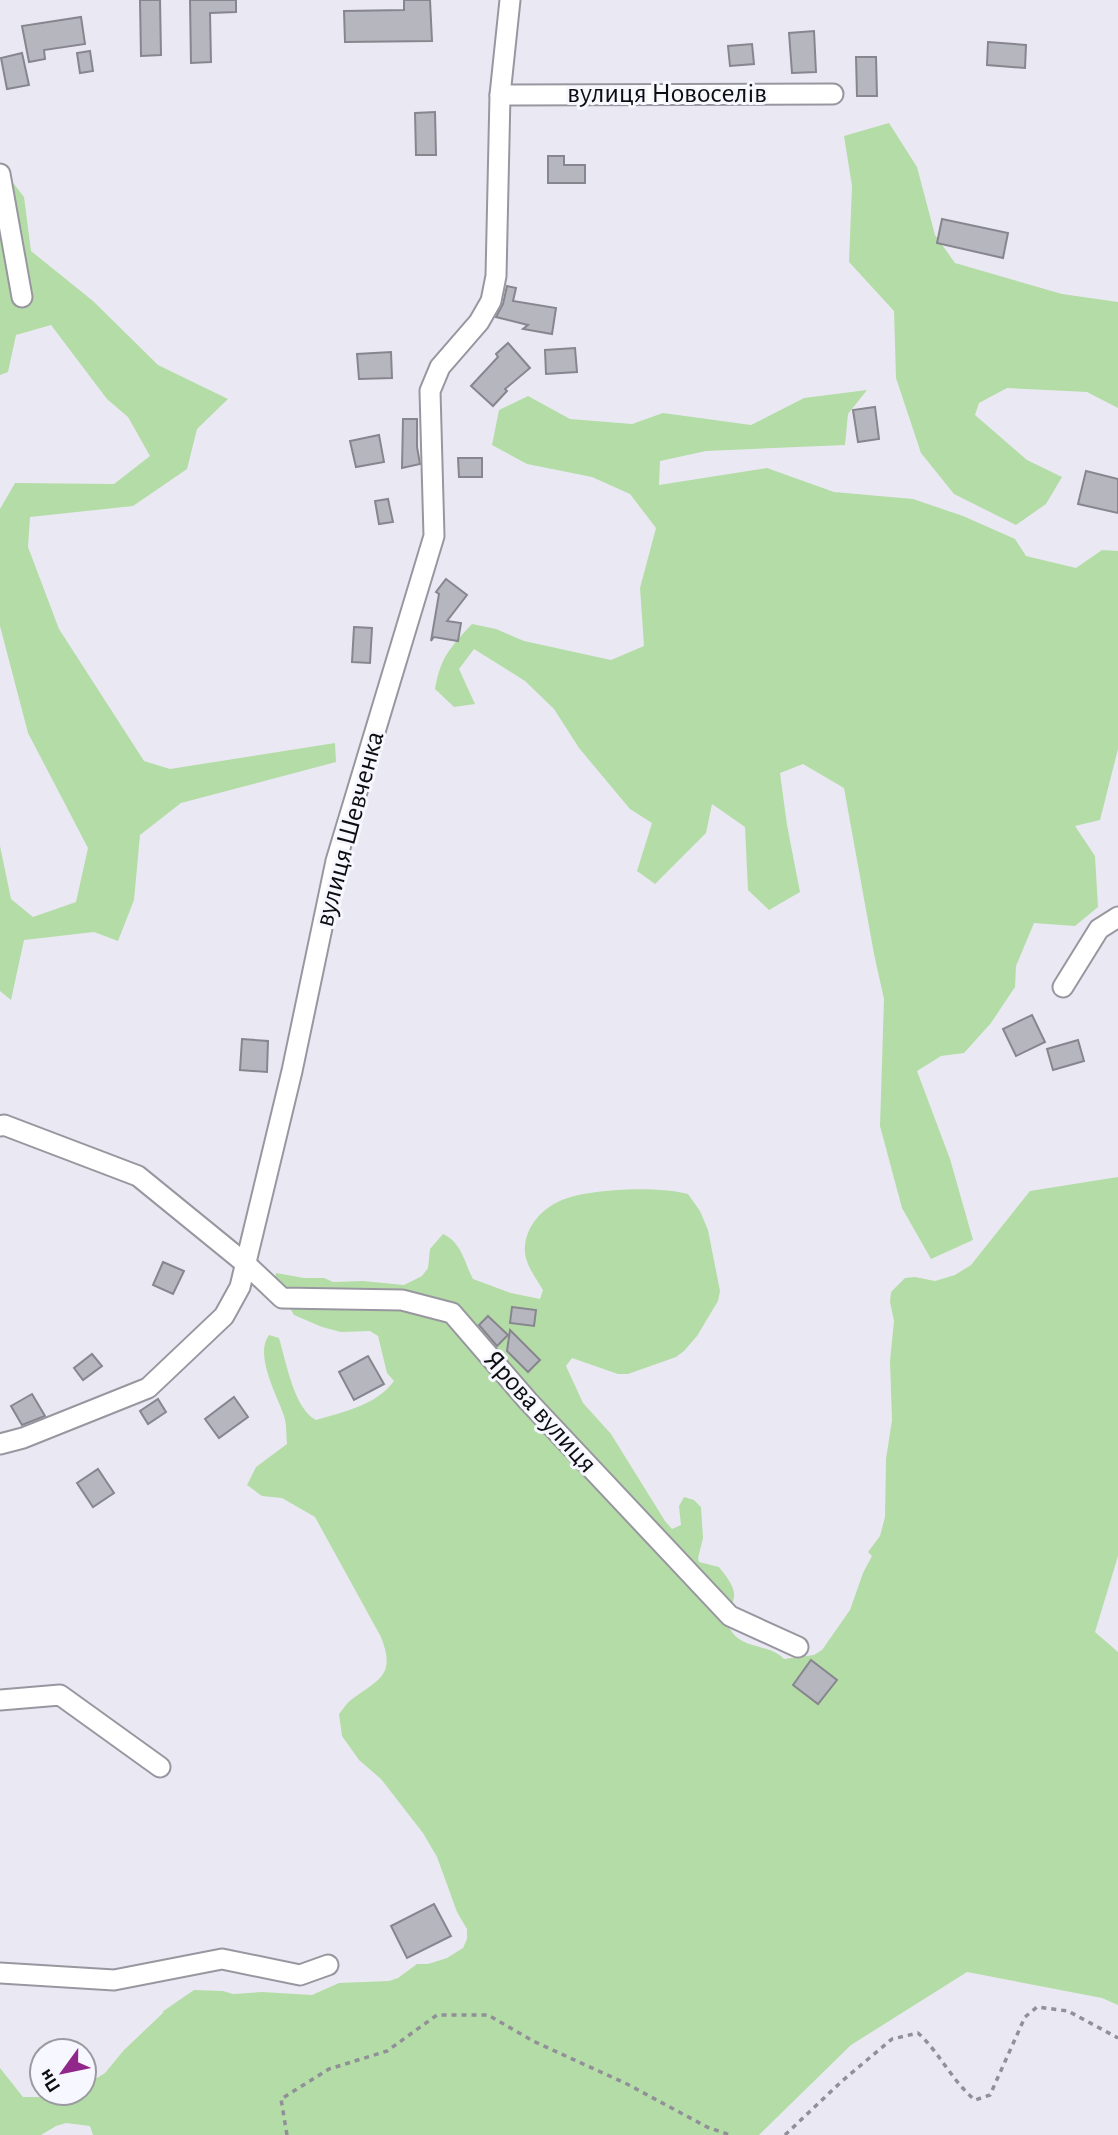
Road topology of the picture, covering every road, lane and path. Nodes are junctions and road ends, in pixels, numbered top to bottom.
1 (510, 0) edge
2 (833, 94) dead end
3 (500, 95) junction
4 (0, 174) edge
5 (22, 297) dead end
6 (1118, 917) edge
7 (1063, 987) dead end
8 (0, 1126) edge
9 (246, 1264) junction
10 (0, 1444) edge
11 (797, 1647) dead end
12 (0, 1700) edge
13 (160, 1767) dead end
14 (328, 1965) dead end
15 (0, 1972) edge
16 (1118, 2038) edge
17 (287, 2135) edge
18 (730, 2135) edge
19 (785, 2135) edge

1 - 3 street, вулиця Шевченка
2 - 3 street, вулиця Новоселів
3 - 9 street, вулиця Шевченка
4 - 5 street
6 - 7 street
8 - 9 street, Ярова вулиця
9 - 10 street, вулиця Шевченка
9 - 11 street, Ярова вулиця
12 - 13 street
14 - 15 street
16 - 19 path
17 - 18 path

